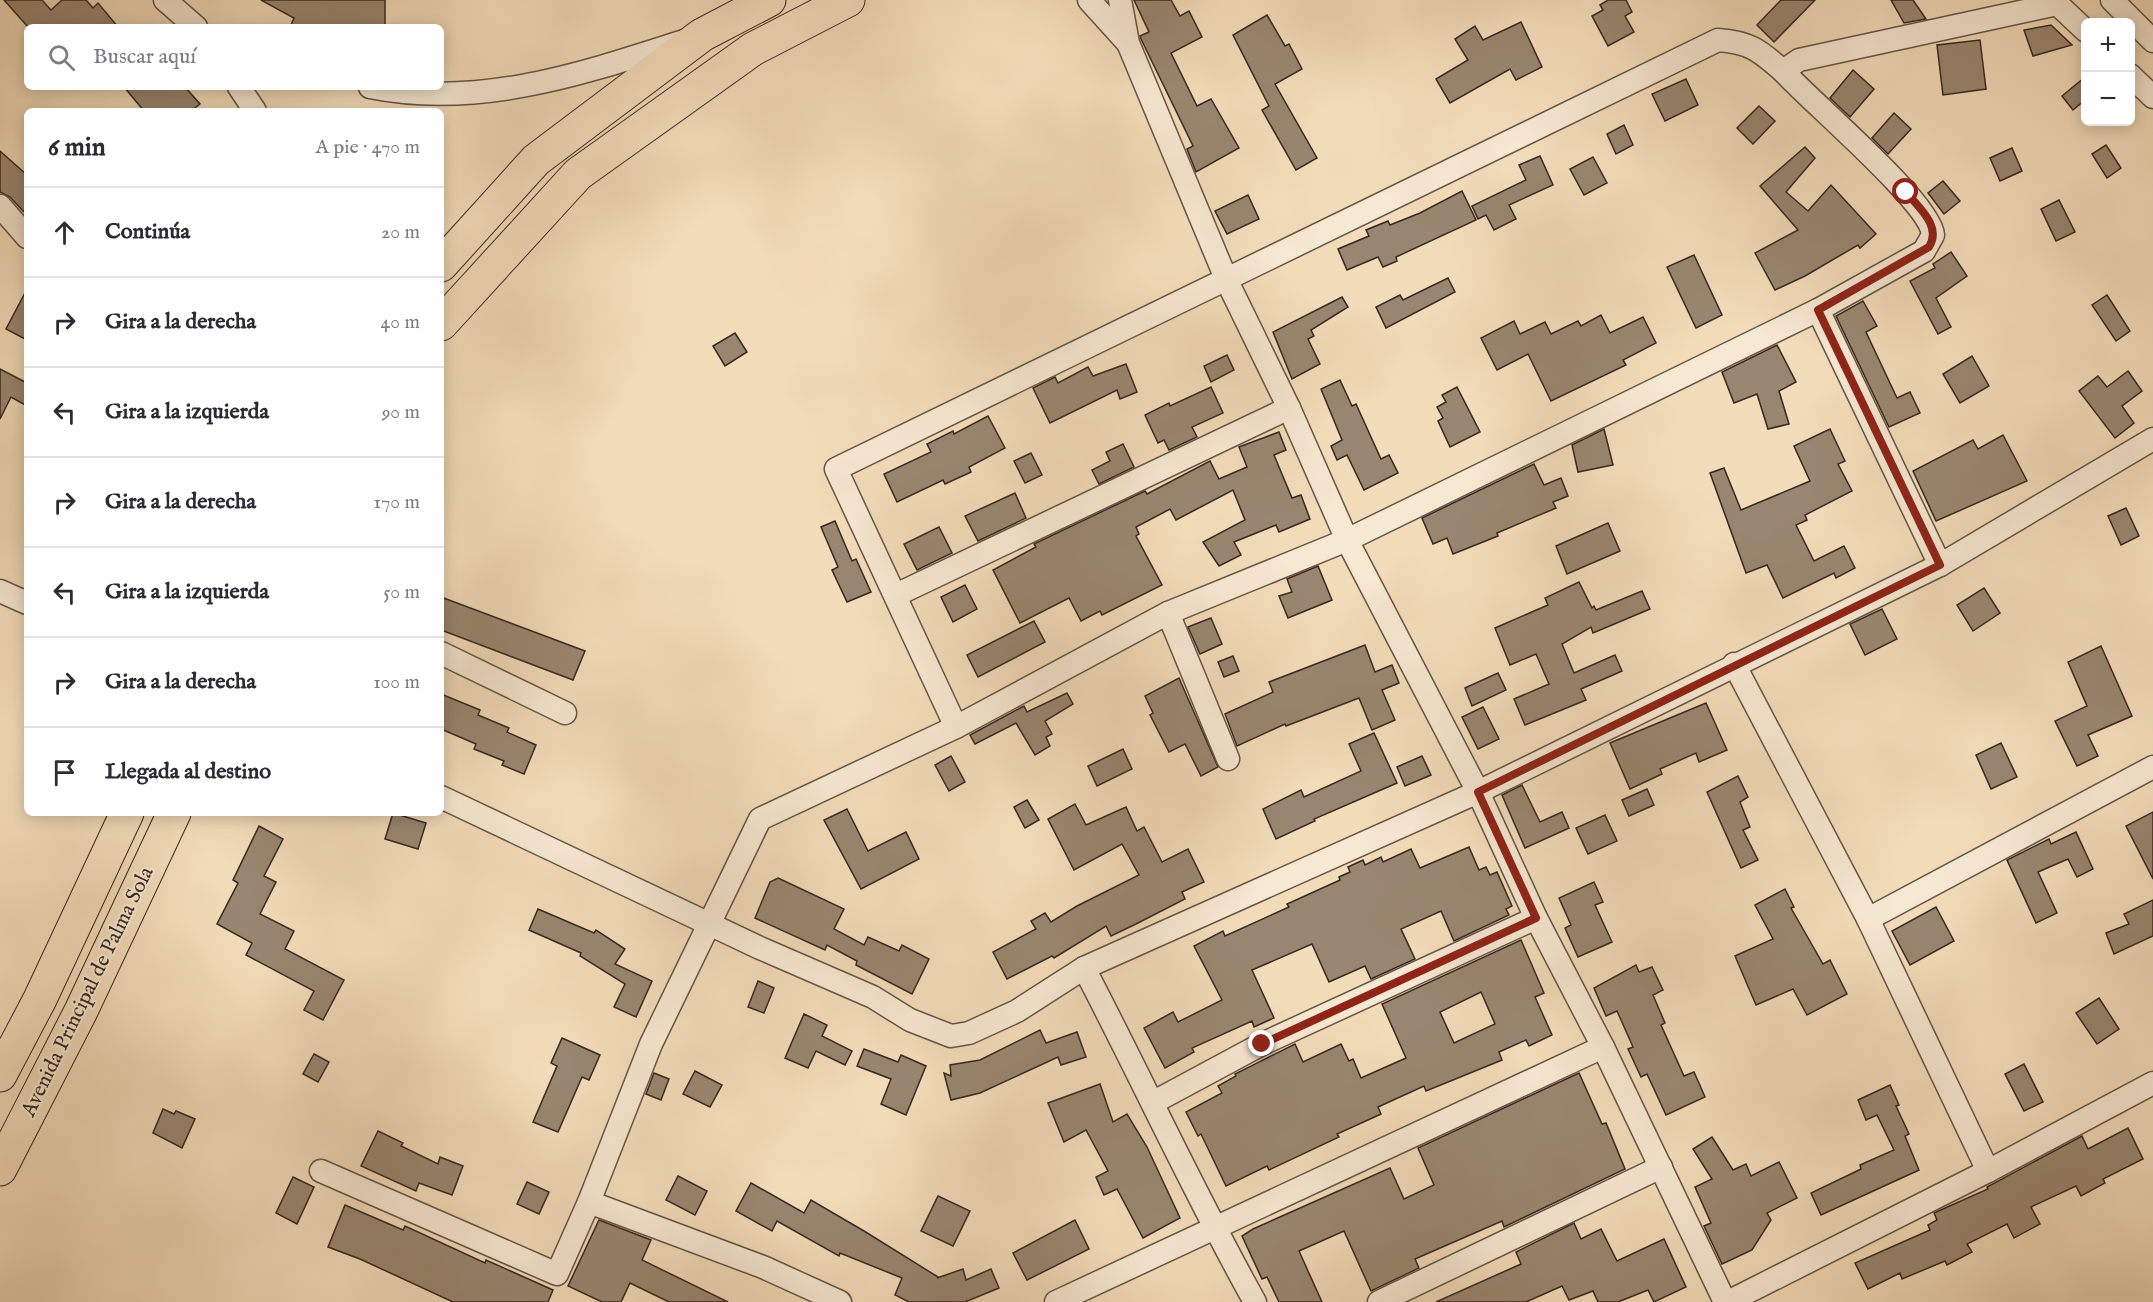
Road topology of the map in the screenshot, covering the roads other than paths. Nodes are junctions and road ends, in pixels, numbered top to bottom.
1 (165, 0) edge
2 (769, 0) edge
3 (848, 0) edge
4 (1089, 0) edge
5 (1120, 0) edge
6 (2112, 0) edge
7 (2055, 2) edge
8 (193, 24) edge
9 (2081, 27) edge
10 (702, 35) junction
11 (2153, 41) edge
12 (1128, 43) junction
13 (1783, 71) junction
14 (2135, 80) edge
15 (241, 90) edge
16 (385, 90) edge
17 (2153, 97) edge
18 (253, 108) edge
19 (0, 206) edge
20 (24, 234) edge
21 (444, 262) edge
22 (1227, 281) junction
23 (1818, 310) junction
24 (444, 321) edge
25 (1289, 408) junction
26 (2153, 439) edge
27 (1347, 540) junction
28 (1940, 565) junction
29 (0, 591) edge
30 (896, 595) junction
31 (24, 602) edge
32 (1168, 613) junction
33 (444, 654) edge
34 (1734, 664) junction
35 (565, 713) dead end
36 (956, 727) junction
37 (1228, 759) dead end
38 (2153, 767) edge
39 (1478, 792) junction
40 (444, 798) edge
41 (126, 816) edge
42 (173, 816) edge
43 (1536, 918) junction
44 (1868, 919) junction
45 (710, 923) junction
46 (1084, 968) junction
47 (1603, 1047) junction
48 (0, 1075) edge
49 (2153, 1083) edge
50 (1154, 1102) junction
51 (1661, 1167) junction
52 (0, 1169) edge
53 (321, 1171) dead end
54 (1988, 1172) junction
55 (589, 1202) junction
56 (1214, 1229) junction
57 (840, 1302) edge
58 (1056, 1302) edge
59 (1255, 1302) edge
60 (1379, 1302) edge
61 (1727, 1302) edge

1 - 8 street
2 - 10 highway
3 - 24 highway
4 - 12 street
5 - 12 street
6 - 11 street
7 - 9 street
7 - 13 street
10 - 16 street
10 - 21 highway
12 - 22 street
13 - 22 street
13 - 23 street
14 - 17 street
15 - 18 street
19 - 20 street
22 - 25 street
22 - 30 street
23 - 27 street
23 - 28 street
25 - 27 street
25 - 30 street
26 - 28 street
27 - 32 street
27 - 39 street
28 - 34 street
29 - 31 street
30 - 36 street
32 - 36 street
32 - 37 street
33 - 35 street
34 - 39 street
34 - 44 street
36 - 45 street
38 - 44 street
39 - 43 street
39 - 46 street
40 - 45 street
41 - 48 highway, Avenida Principal de Palma Sola
42 - 52 highway, Avenida Principal de Palma Sola
43 - 47 street
43 - 50 street
44 - 54 street
45 - 46 street
45 - 55 street
46 - 50 street
47 - 51 street
47 - 56 street
49 - 54 street
50 - 56 street
51 - 60 street
51 - 61 street
53 - 55 street
54 - 61 street
55 - 57 street
56 - 58 street
56 - 59 street

